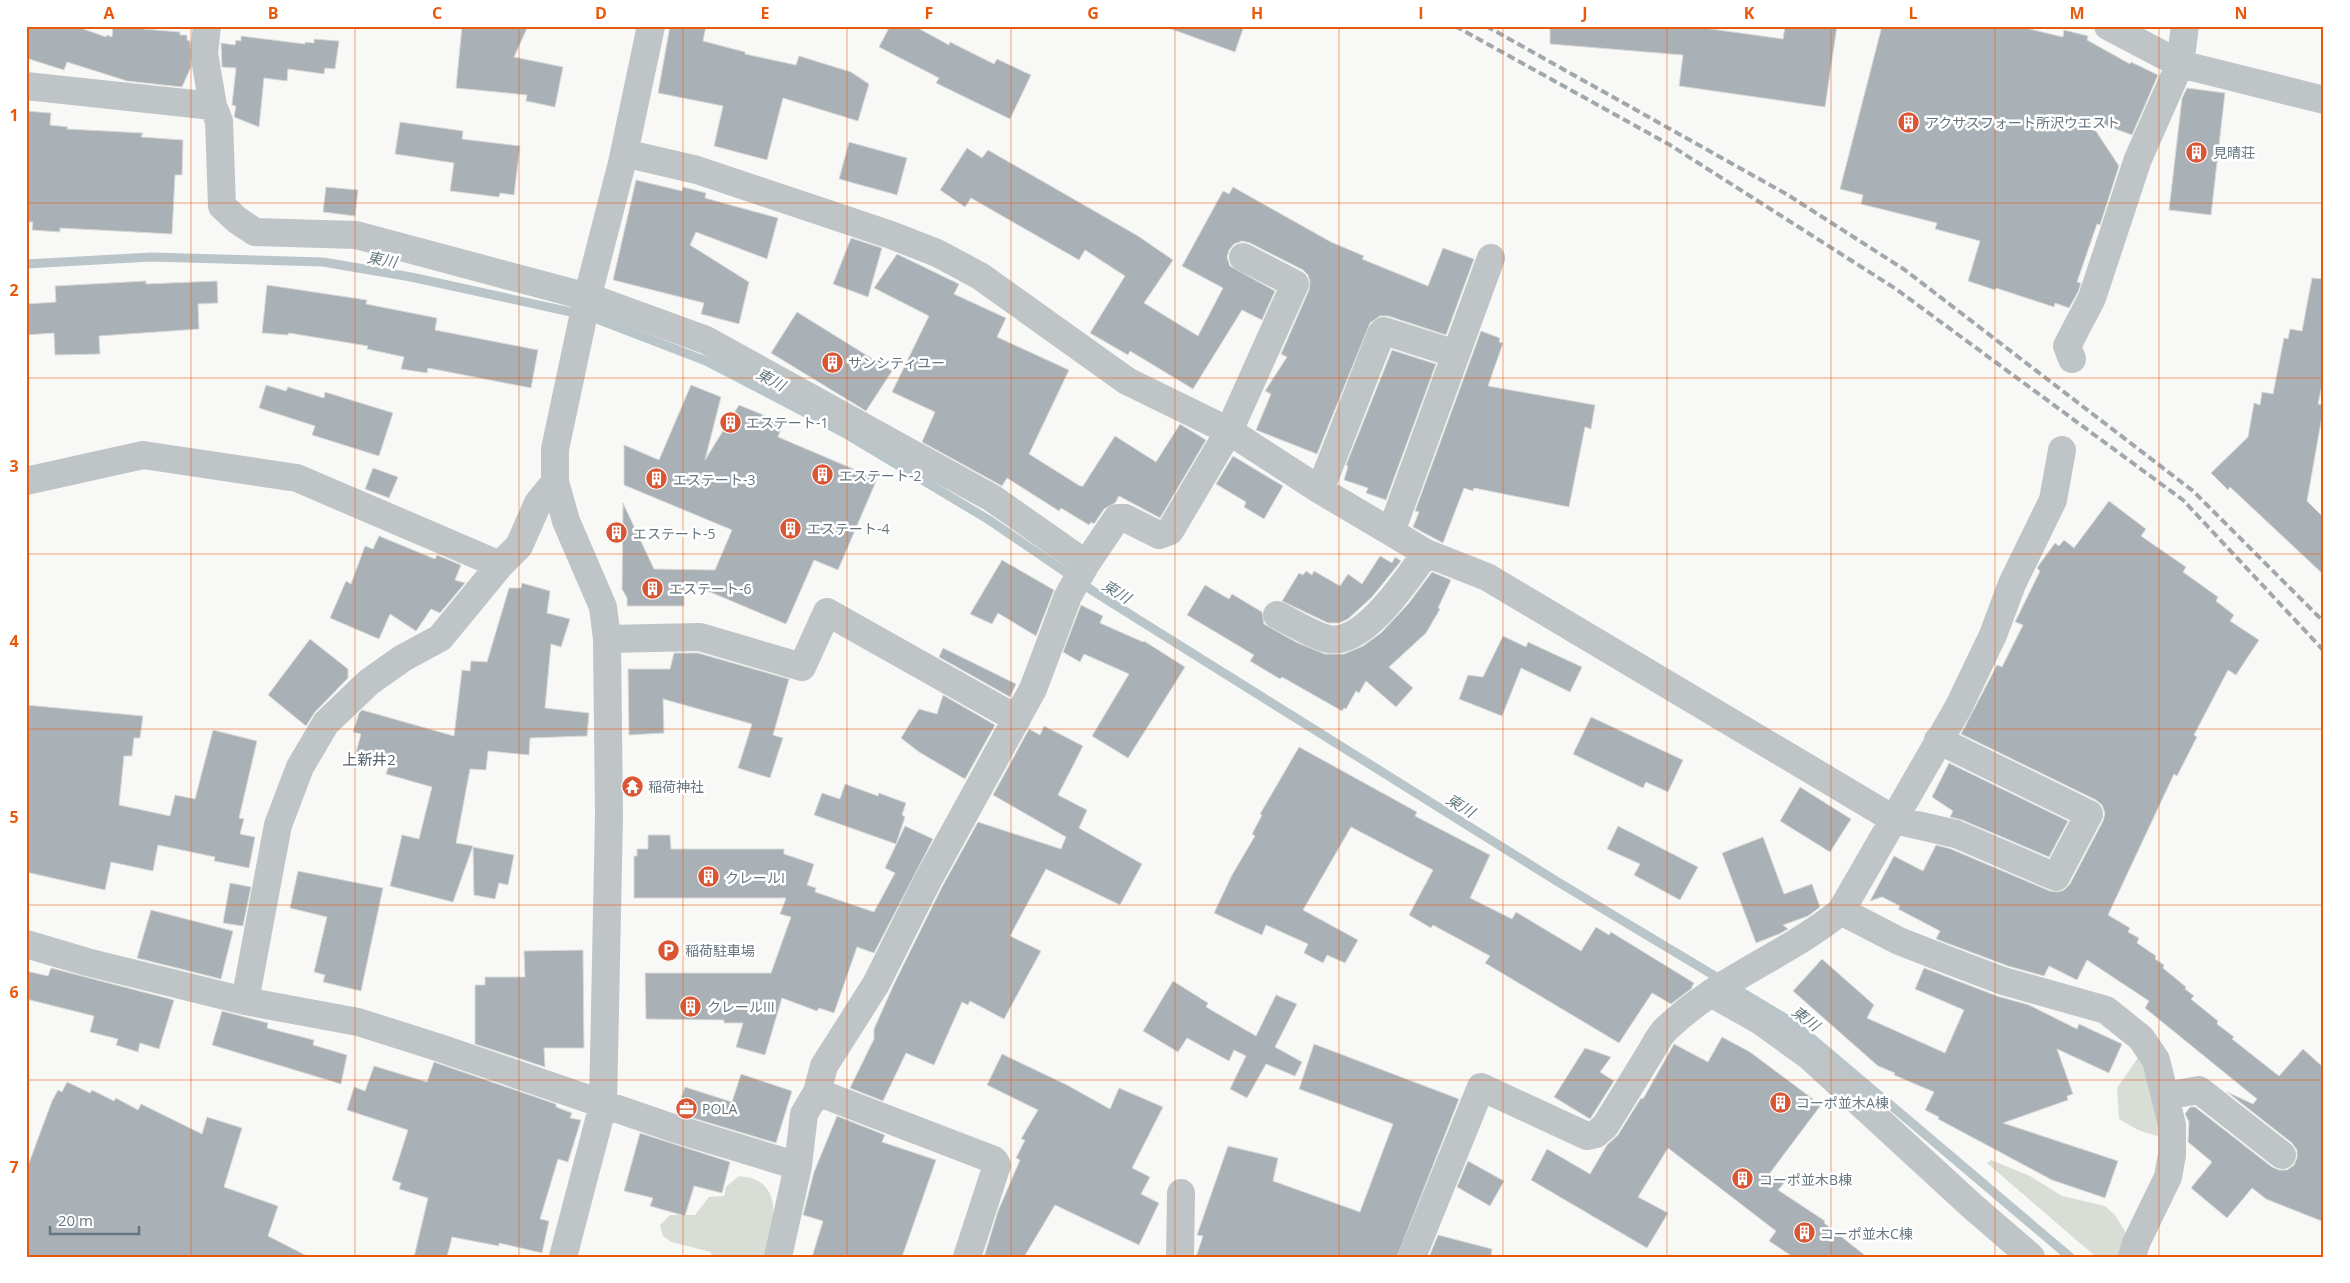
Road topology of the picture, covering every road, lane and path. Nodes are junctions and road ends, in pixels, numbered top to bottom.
1 (207, 26) edge
2 (651, 26) edge
3 (2108, 26) edge
4 (2185, 26) edge
5 (2180, 64) junction
6 (26, 86) edge
7 (2324, 100) edge
8 (213, 106) junction
9 (624, 154) junction
10 (1243, 257) dead end
11 (1491, 258) dead end
12 (588, 298) junction
13 (1456, 354) junction
14 (2072, 359) dead end
15 (1229, 430) junction
16 (2062, 450) dead end
17 (26, 481) edge
18 (555, 482) junction
19 (1320, 490) junction
20 (1391, 532) junction
21 (1426, 553) junction
22 (1086, 564) junction
23 (500, 566) junction
24 (1277, 615) dead end
25 (607, 639) junction
26 (1017, 719) junction
27 (1938, 740) junction
28 (1895, 820) junction
29 (1841, 911) junction
30 (26, 944) edge
31 (1711, 993) junction
32 (245, 1001) junction
33 (817, 1092) junction
34 (2164, 1096) junction
35 (603, 1105) junction
36 (2282, 1155) dead end
37 (798, 1166) junction
38 (1181, 1193) dead end
39 (563, 1257) edge
40 (778, 1257) edge
41 (967, 1257) edge
42 (1180, 1257) edge
43 (1412, 1257) edge
44 (2031, 1257) edge
45 (2132, 1257) edge

1 - 8 street
2 - 9 street
3 - 5 street
4 - 5 street
5 - 7 street
5 - 14 street
6 - 8 street
8 - 12 street
9 - 12 street
9 - 15 street
10 - 15 street
11 - 13 street
12 - 18 street
12 - 22 street
13 - 19 street
13 - 20 street
15 - 19 street
15 - 22 street
16 - 27 street
17 - 23 street
18 - 23 street
18 - 25 street
19 - 20 street
20 - 21 street
21 - 24 street
21 - 28 street
22 - 26 street
23 - 32 street
25 - 26 street
25 - 35 street
26 - 33 street
27 - 28 street
27 - 28 street
28 - 29 street
29 - 31 street
29 - 34 street
30 - 32 street
31 - 43 street
31 - 44 street
32 - 35 street
33 - 37 street
33 - 41 street
34 - 36 street
34 - 45 street
35 - 37 street
35 - 39 street
37 - 40 street
38 - 42 street

